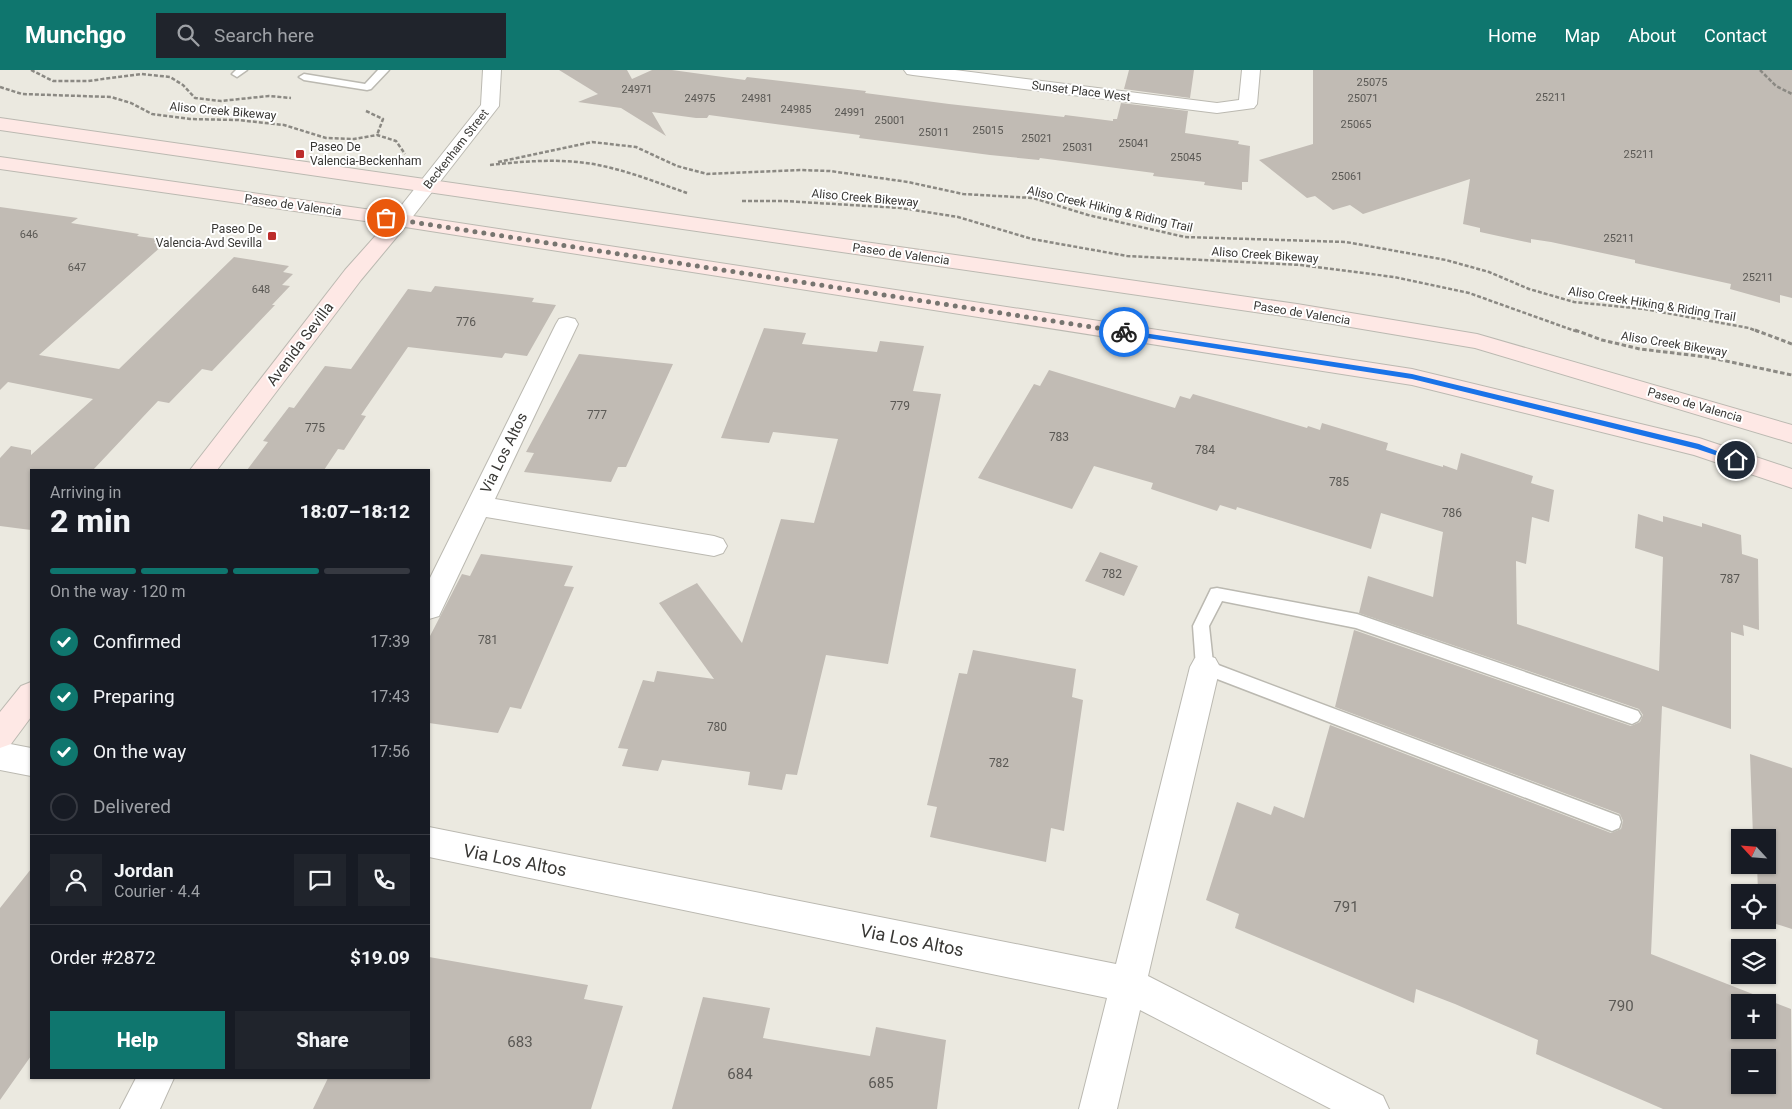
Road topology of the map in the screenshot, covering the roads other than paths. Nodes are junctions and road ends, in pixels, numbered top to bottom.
1 (312, 70) edge
2 (384, 70) edge
3 (492, 70) edge
4 (913, 70) edge
5 (1251, 70) edge
6 (0, 124) edge
7 (0, 162) edge
8 (428, 184) junction
9 (400, 220) junction
10 (567, 324) dead end
11 (1792, 434) edge
12 (204, 469) edge
13 (1792, 479) edge
14 (478, 506) junction
15 (714, 546) dead end
16 (430, 606) edge
17 (1206, 667) junction
18 (30, 696) edge
19 (1632, 716) dead end
20 (0, 735) edge
21 (0, 756) edge
22 (30, 762) edge
23 (1612, 822) dead end
24 (430, 842) edge
25 (1127, 984) junction
26 (155, 1079) edge
27 (139, 1109) edge
28 (1098, 1109) edge
29 (1370, 1109) edge

1 - 2 lane
3 - 8 street, Beckenham Street
4 - 5 street, Sunset Place West
6 - 8 main road, Paseo de Valencia
7 - 9 main road, Paseo de Valencia
8 - 9 street, Beckenham Street
8 - 11 main road, Paseo de Valencia
9 - 12 main road, Avenida Sevilla
9 - 13 main road, Paseo de Valencia
10 - 14 street, Via Los Altos
14 - 15 street
14 - 16 street, Via Los Altos
17 - 19 lane
17 - 23 lane
17 - 25 street
18 - 20 main road
21 - 22 street
24 - 25 street, Via Los Altos
25 - 28 street
25 - 29 street, Via Los Altos
26 - 27 street

